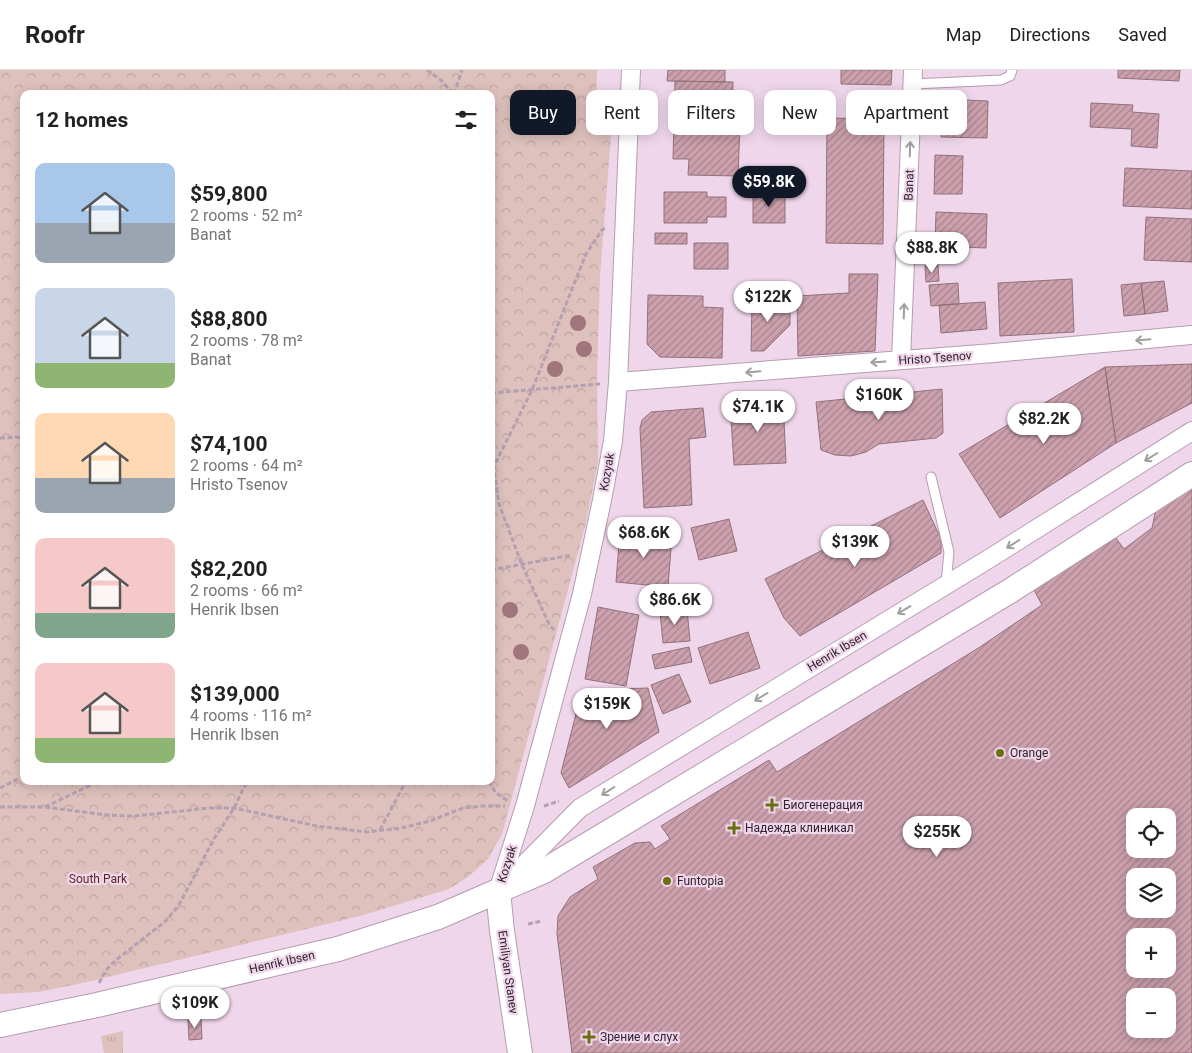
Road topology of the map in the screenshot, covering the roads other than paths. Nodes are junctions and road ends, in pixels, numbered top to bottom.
1 (631, 70) edge
2 (1012, 70) edge
3 (913, 77) edge
4 (1192, 336) edge
5 (902, 360) junction
6 (618, 382) junction
7 (1192, 431) edge
8 (1192, 474) edge
9 (932, 477) dead end
10 (946, 584) junction
11 (498, 891) junction
12 (0, 1024) edge
13 (520, 1053) edge

1 - 6 street, Kozyak
2 - 3 lane
5 -> 3 street, Banat
4 -> 5 street, Hristo Tsenov
5 -> 6 street, Hristo Tsenov
6 - 11 street, Kozyak
7 -> 10 street, Henrik Ibsen
8 - 11 main road, Henrik Ibsen
9 - 10 lane
10 -> 11 street, Henrik Ibsen
11 - 12 main road, Henrik Ibsen
11 - 13 main road, Emiliyan Stanev

